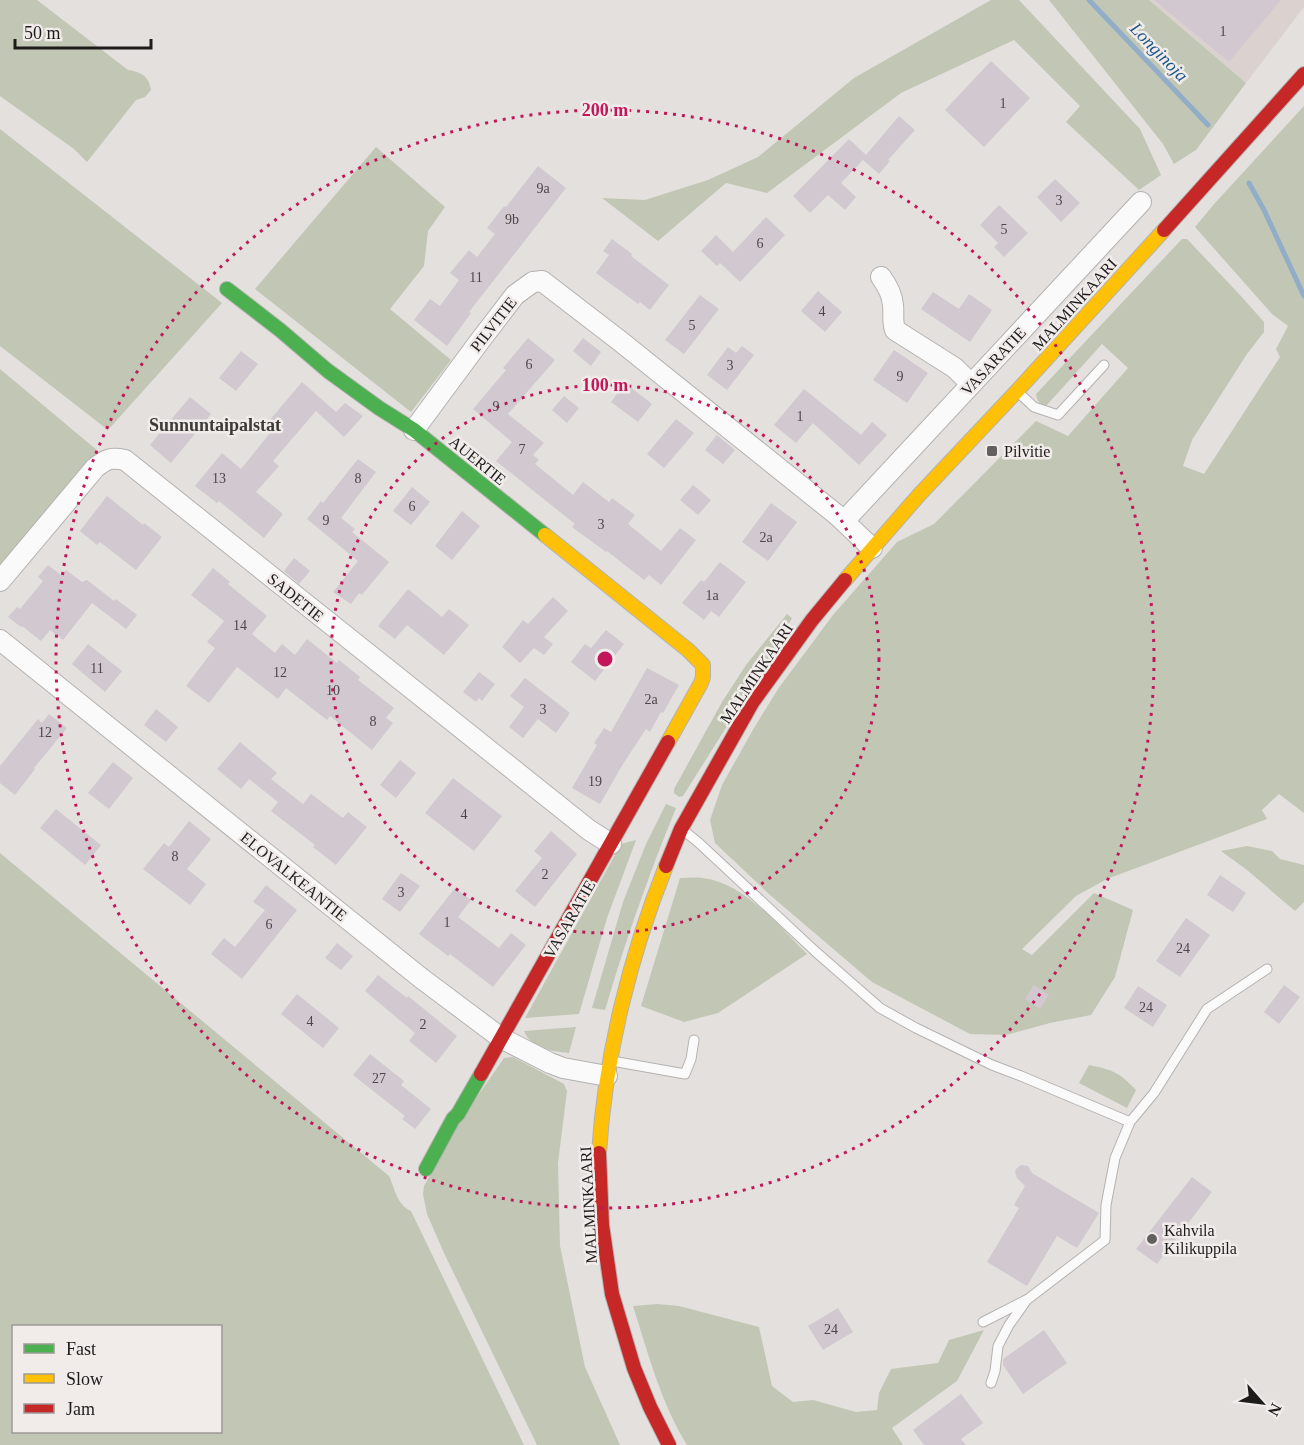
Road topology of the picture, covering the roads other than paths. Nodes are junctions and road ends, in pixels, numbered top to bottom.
1 (1304, 74) edge
2 (1141, 202) dead end
3 (881, 277) dead end
4 (227, 289) dead end
5 (1104, 365) dead end
6 (971, 384) junction
7 (1017, 391) junction
8 (414, 430) junction
9 (844, 521) junction
10 (872, 548) junction
11 (0, 581) edge
12 (0, 640) edge
13 (703, 665) joint
14 (681, 829) junction
15 (611, 844) junction
16 (1267, 969) dead end
17 (501, 1038) junction
18 (694, 1040) dead end
19 (609, 1068) junction
20 (1130, 1122) junction
21 (426, 1169) dead end
22 (1028, 1299) junction
23 (983, 1322) dead end
24 (991, 1383) dead end
25 (669, 1445) edge

1 - 7 main road, MALMINKAARI
2 - 6 street, VASARATIE
3 - 6 street
4 - 8 main road, AUERTIE
5 - 7 lane
6 - 9 street, VASARATIE
7 - 10 main road, MALMINKAARI
8 - 9 street, PILVITIE
8 - 13 main road, AUERTIE
9 - 10 street, PILVITIE
10 - 14 main road, MALMINKAARI
11 - 15 street, SADETIE
12 - 17 street, ELOVALKEANTIE
13 - 15 main road, VASARATIE
14 - 19 main road, MALMINKAARI
14 - 20 lane
15 - 17 main road, VASARATIE
16 - 20 lane
17 - 19 street, ELOVALKEANTIE
17 - 21 main road, VASARATIE
18 - 19 lane
19 - 25 main road, MALMINKAARI
20 - 22 lane
22 - 23 lane
22 - 24 lane

